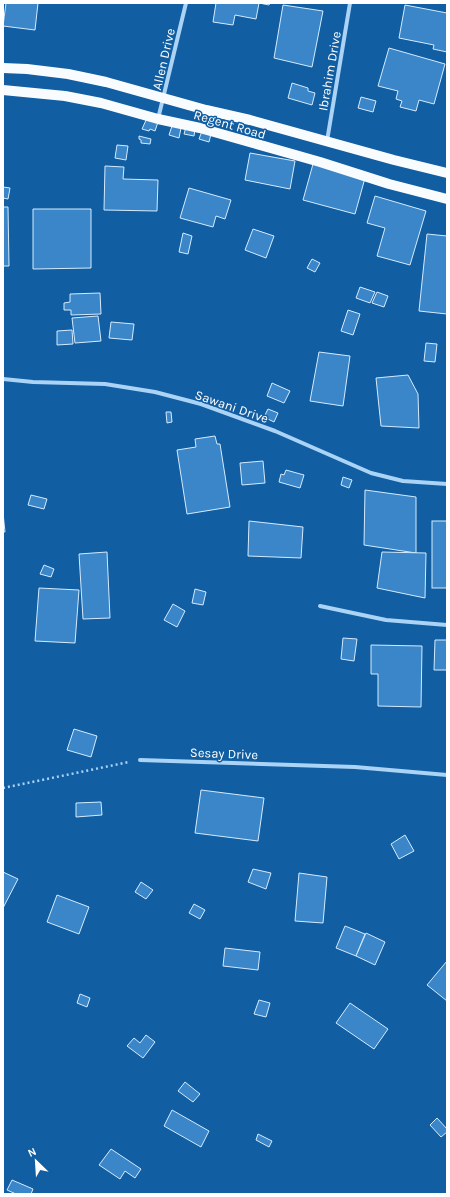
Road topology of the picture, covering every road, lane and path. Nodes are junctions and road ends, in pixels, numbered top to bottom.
1 (186, 3) edge
2 (350, 3) edge
3 (3, 68) edge
4 (3, 90) edge
5 (164, 97) junction
6 (158, 119) junction
7 (327, 142) junction
8 (447, 173) edge
9 (447, 199) edge
10 (3, 379) edge
11 (447, 484) edge
12 (320, 606) dead end
13 (447, 625) edge
14 (140, 760) joint
15 (447, 774) edge
16 (3, 788) edge

1 - 5 street, Allen Drive
2 - 7 street, Ibrahim Drive
3 - 5 main road, Regent Road
4 - 6 main road, Regent Road
5 - 6 street, Allen Drive
5 - 7 main road, Regent Road
6 - 9 main road, Regent Road
7 - 8 main road, Regent Road
10 - 11 street, Sawani Drive
12 - 13 street
14 - 15 street, Sesay Drive
14 - 16 path

